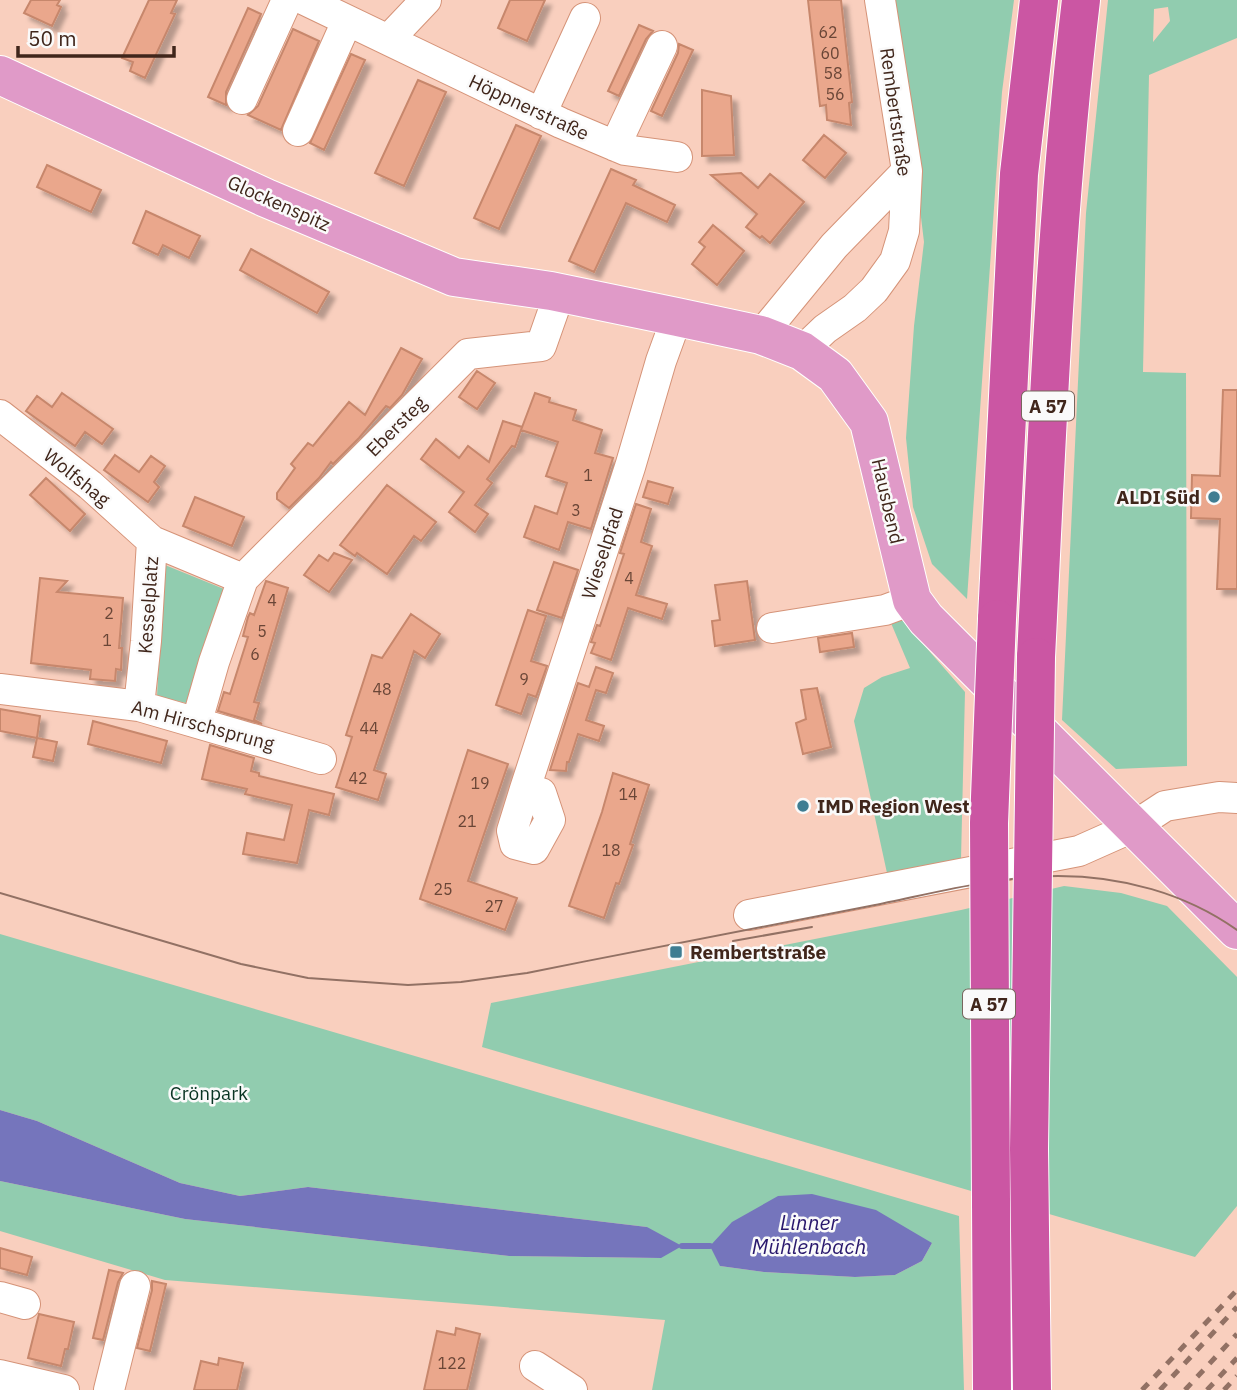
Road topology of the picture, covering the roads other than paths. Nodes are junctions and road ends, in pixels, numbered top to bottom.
1 (287, 0) edge
2 (304, 0) edge
3 (426, 0) edge
4 (880, 0) edge
5 (1039, 0) edge
6 (1081, 0) edge
7 (585, 18) dead end
8 (347, 21) junction
9 (388, 40) junction
10 (662, 46) dead end
11 (0, 75) edge
12 (242, 99) dead end
13 (541, 114) junction
14 (298, 131) dead end
15 (615, 146) junction
16 (677, 157) dead end
17 (907, 172) junction
18 (562, 302) junction
19 (677, 317) junction
20 (761, 335) junction
21 (802, 351) junction
22 (0, 415) edge
23 (152, 541) junction
24 (243, 579) junction
25 (912, 600) junction
26 (772, 628) dead end
27 (0, 689) edge
28 (139, 706) junction
29 (197, 721) junction
30 (321, 759) dead end
31 (524, 789) dead end
32 (1237, 797) edge
33 (1133, 827) junction
34 (1229, 913) edge
35 (749, 915) dead end
36 (135, 1286) dead end
37 (535, 1366) dead end
38 (0, 1375) edge
39 (64, 1390) edge
40 (109, 1390) edge
41 (572, 1390) edge
42 (992, 1390) edge
43 (1031, 1390) edge

1 - 12 street
2 - 8 street, Höppnerstraße
3 - 9 street
4 - 17 street, Rembertstraße
5 - 42 highway, A 57, bridge
6 - 43 highway, A 57, bridge
7 - 13 street
8 - 9 street, Höppnerstraße
8 - 14 street
9 - 13 street, Höppnerstraße
10 - 15 street
11 - 18 main road, Glockenspitz
13 - 15 street, Höppnerstraße
15 - 16 street, Höppnerstraße
17 - 20 street
17 - 21 street, Rembertstraße
18 - 19 main road, Hausbend
18 - 24 street, Ebersteg
19 - 20 main road, Hausbend
19 - 31 street, Wieselpfad
20 - 21 main road, Hausbend
21 - 25 main road, Hausbend
22 - 23 street, Wolfshag
23 - 24 street, Kesselplatz
23 - 28 street, Kesselplatz
24 - 29 street
25 - 26 street
25 - 33 main road, Hausbend
27 - 28 street, Am Hirschsprung
28 - 29 street, Am Hirschsprung
29 - 30 street, Am Hirschsprung
32 - 33 street
33 - 34 main road, Hausbend
33 - 35 street
36 - 40 street
37 - 41 street
38 - 39 street

